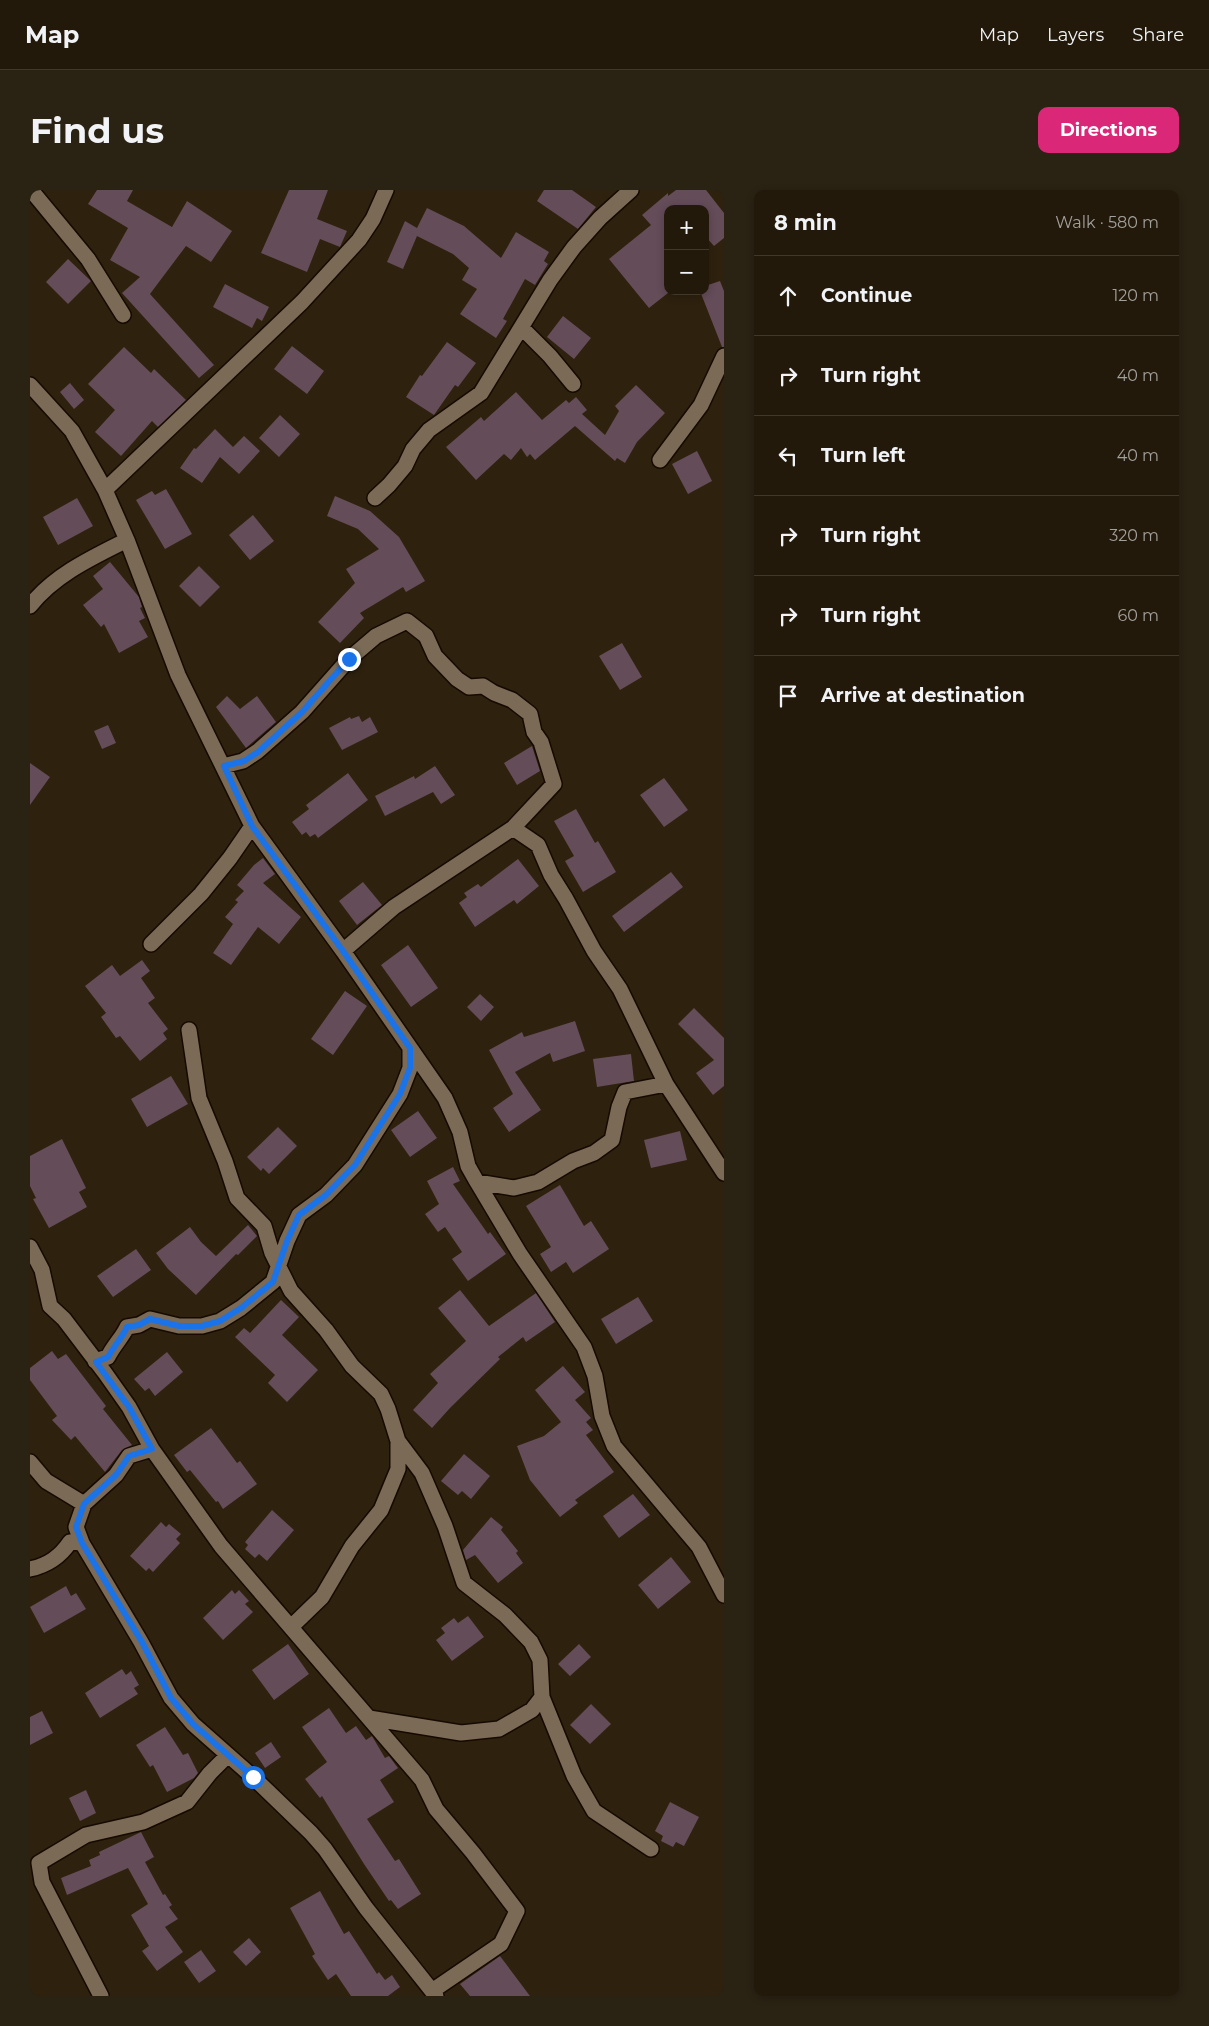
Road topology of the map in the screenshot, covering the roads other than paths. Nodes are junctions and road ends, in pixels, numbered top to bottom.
1 (31, 190) edge
2 (386, 190) edge
3 (631, 190) edge
4 (122, 315) dead end
5 (522, 328) junction
6 (724, 356) edge
7 (574, 384) dead end
8 (30, 385) edge
9 (660, 460) dead end
10 (105, 490) junction
11 (376, 498) dead end
12 (127, 540) junction
13 (30, 606) edge
14 (224, 766) junction
15 (252, 826) junction
16 (513, 828) junction
17 (150, 944) dead end
18 (343, 951) junction
19 (189, 1030) dead end
20 (410, 1048) junction
21 (666, 1084) junction
22 (724, 1173) edge
23 (477, 1182) junction
24 (30, 1247) edge
25 (279, 1266) junction
26 (96, 1362) junction
27 (398, 1441) junction
28 (152, 1449) junction
29 (30, 1462) edge
30 (84, 1504) junction
31 (82, 1543) junction
32 (30, 1569) edge
33 (724, 1595) edge
34 (291, 1627) junction
35 (542, 1697) junction
36 (369, 1718) junction
37 (228, 1755) junction
38 (651, 1849) dead end
39 (434, 1994) edge
40 (101, 1996) edge

1 - 4 street
2 - 10 street
3 - 5 street
5 - 7 street
5 - 11 street
6 - 9 street
8 - 10 street
10 - 12 street
12 - 13 street
12 - 14 street
14 - 15 street
14 - 16 street
15 - 17 street
15 - 18 street
16 - 18 street
16 - 21 street
18 - 20 street
19 - 25 street
20 - 23 street
20 - 25 street
21 - 22 street
21 - 23 street
23 - 33 street
24 - 26 street
25 - 26 street
25 - 27 street
26 - 28 street
27 - 34 street
27 - 35 street
28 - 30 street
28 - 34 street
29 - 30 street
30 - 31 street
31 - 32 street
31 - 37 street
34 - 36 street
35 - 36 street
35 - 38 street
36 - 39 street
37 - 39 street
37 - 40 street

